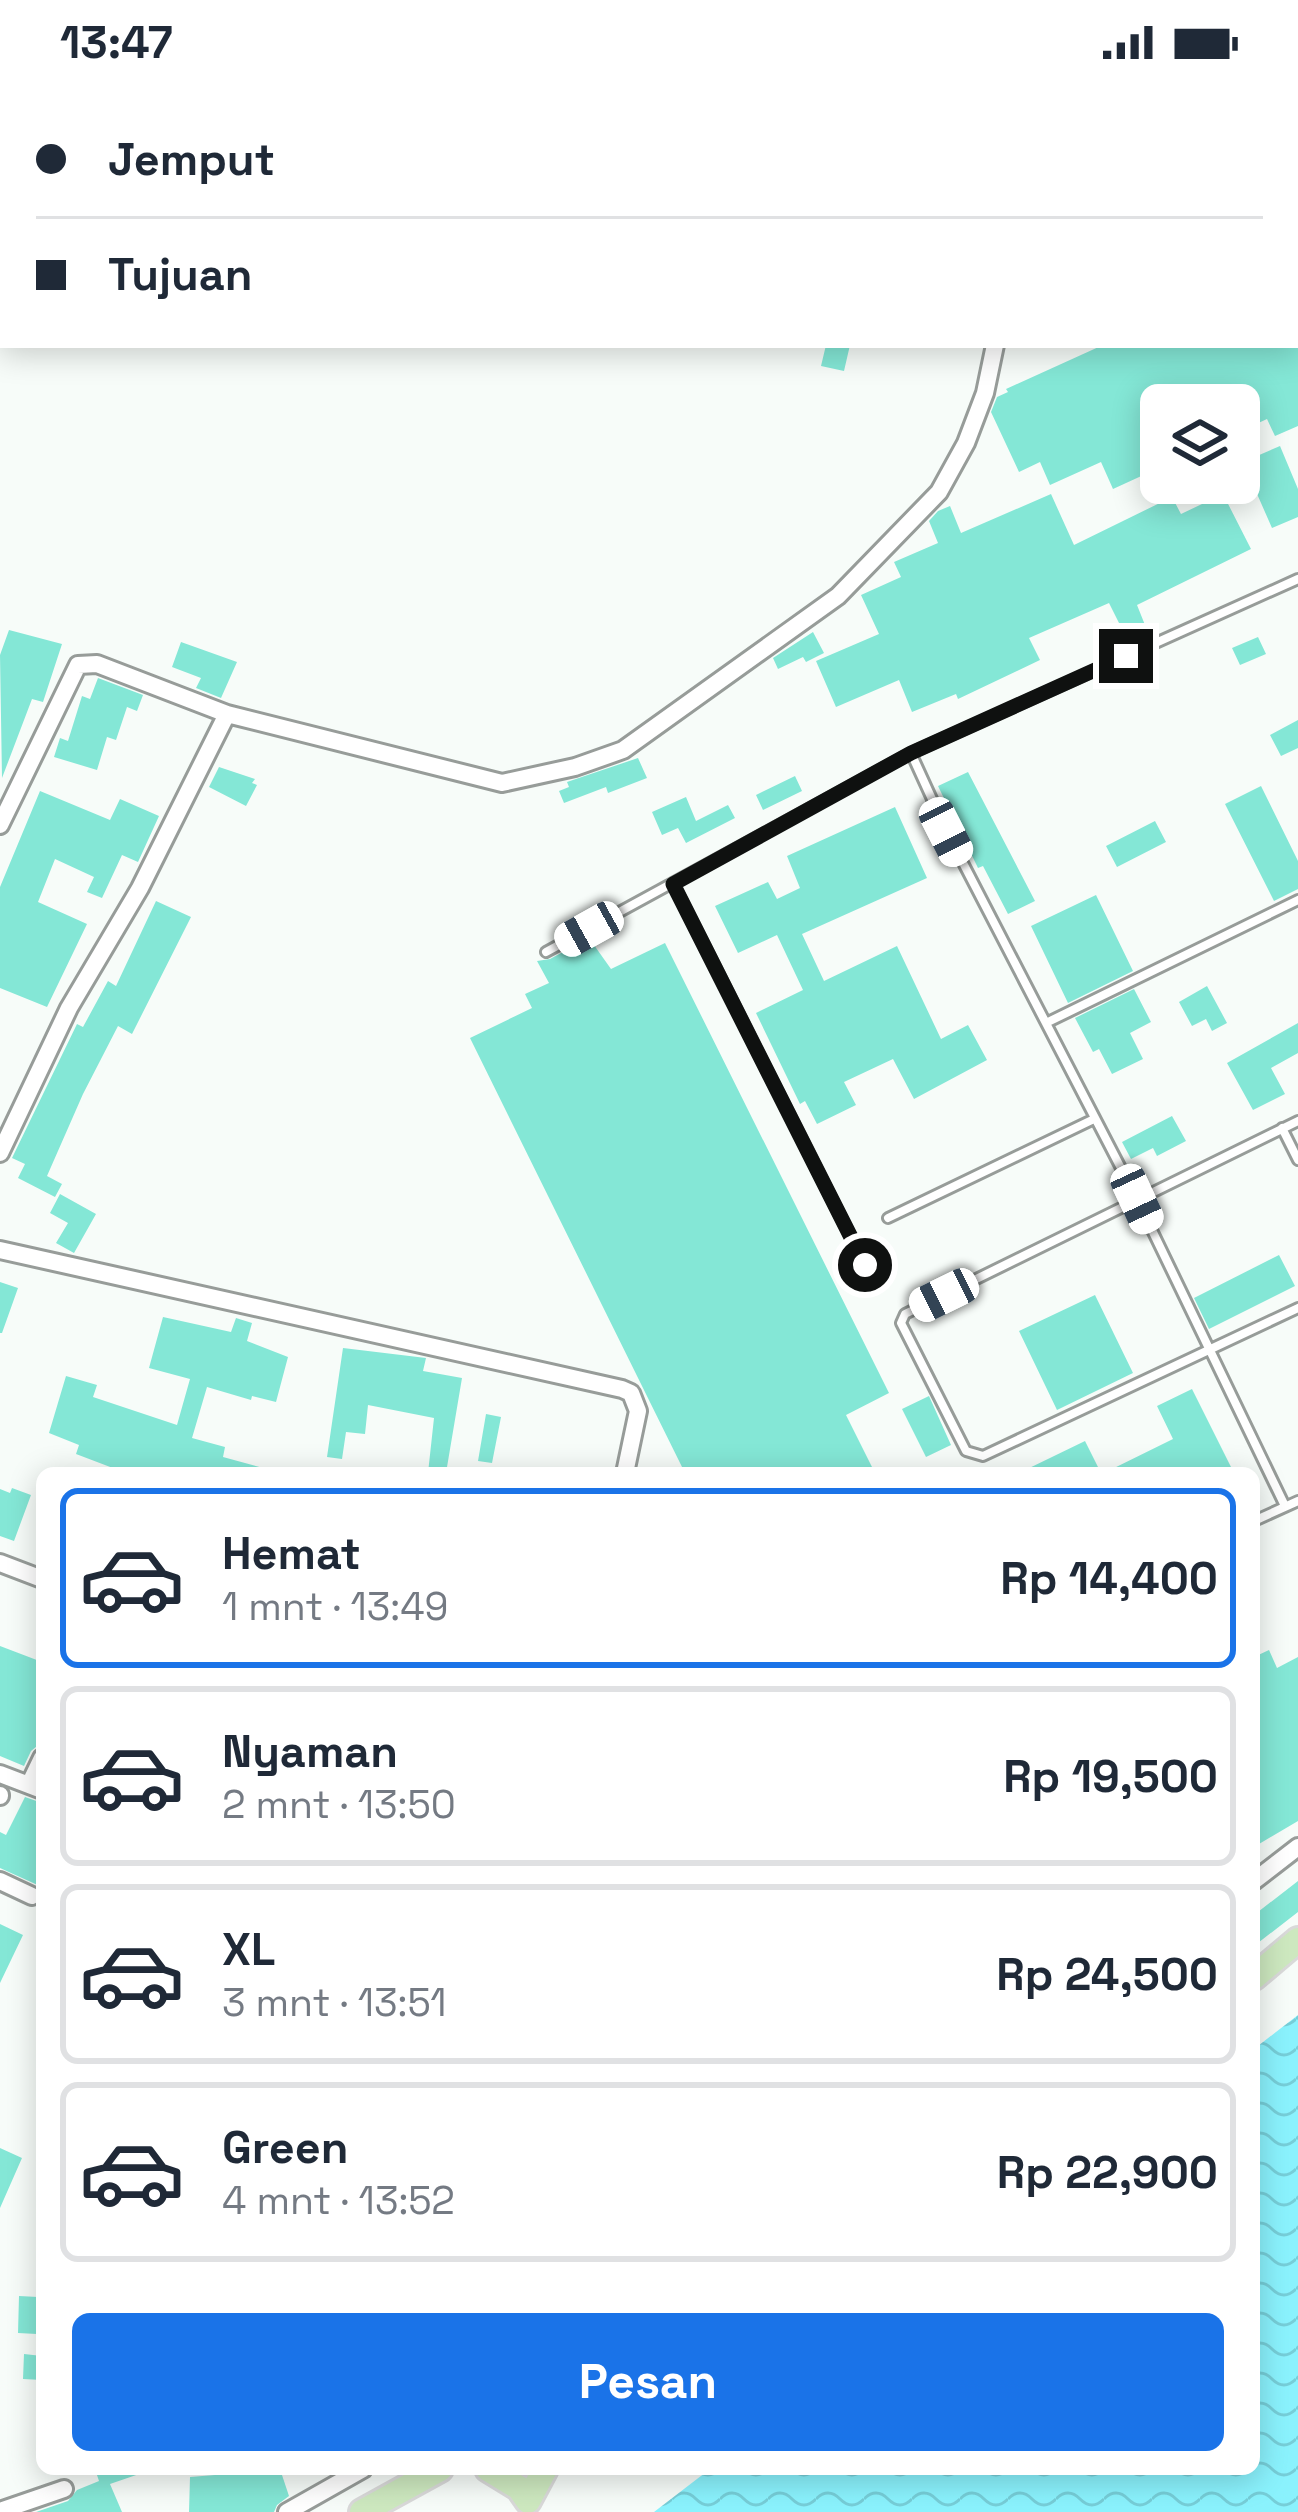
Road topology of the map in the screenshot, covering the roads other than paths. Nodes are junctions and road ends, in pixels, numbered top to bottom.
1 (994, 348) edge
2 (1298, 579) edge
3 (227, 714) junction
4 (911, 753) junction
5 (0, 825) edge
6 (673, 884) junction
7 (1298, 899) edge
8 (546, 952) dead end
9 (1046, 1023) junction
10 (1094, 1120) junction
11 (1298, 1120) edge
12 (1282, 1128) junction
13 (0, 1154) edge
14 (1298, 1160) edge
15 (1137, 1199) junction
16 (887, 1218) dead end
17 (0, 1250) edge
18 (865, 1265) dead end
19 (1298, 1308) edge
20 (1209, 1351) junction
21 (626, 1467) edge
22 (1298, 1501) edge
23 (1285, 1506) junction
24 (1260, 1518) edge
25 (0, 1563) edge
26 (36, 1577) edge
27 (1298, 1847) edge
28 (1260, 1876) edge
29 (0, 1881) edge
30 (32, 1896) dead end
31 (1298, 1940) edge
32 (1260, 1972) edge
33 (352, 2475) edge
34 (429, 2475) edge
35 (498, 2475) edge
36 (541, 2475) edge
37 (64, 2489) dead end
38 (0, 2511) edge
39 (287, 2512) edge
40 (362, 2512) edge

1 - 3 street
2 - 4 lane
3 - 5 street
3 - 13 street
4 - 6 lane
4 - 9 lane
6 - 8 lane
6 - 18 lane
7 - 9 lane
9 - 10 lane
10 - 15 lane
10 - 16 lane
11 - 12 lane
12 - 14 lane
12 - 15 lane
15 - 20 lane
15 - 20 lane
17 - 21 street
19 - 20 lane
20 - 23 lane
22 - 23 lane
23 - 24 lane
25 - 26 street
27 - 28 street
29 - 30 street
31 - 32 main road
33 - 39 street
34 - 40 main road
35 - 36 main road
37 - 38 street

